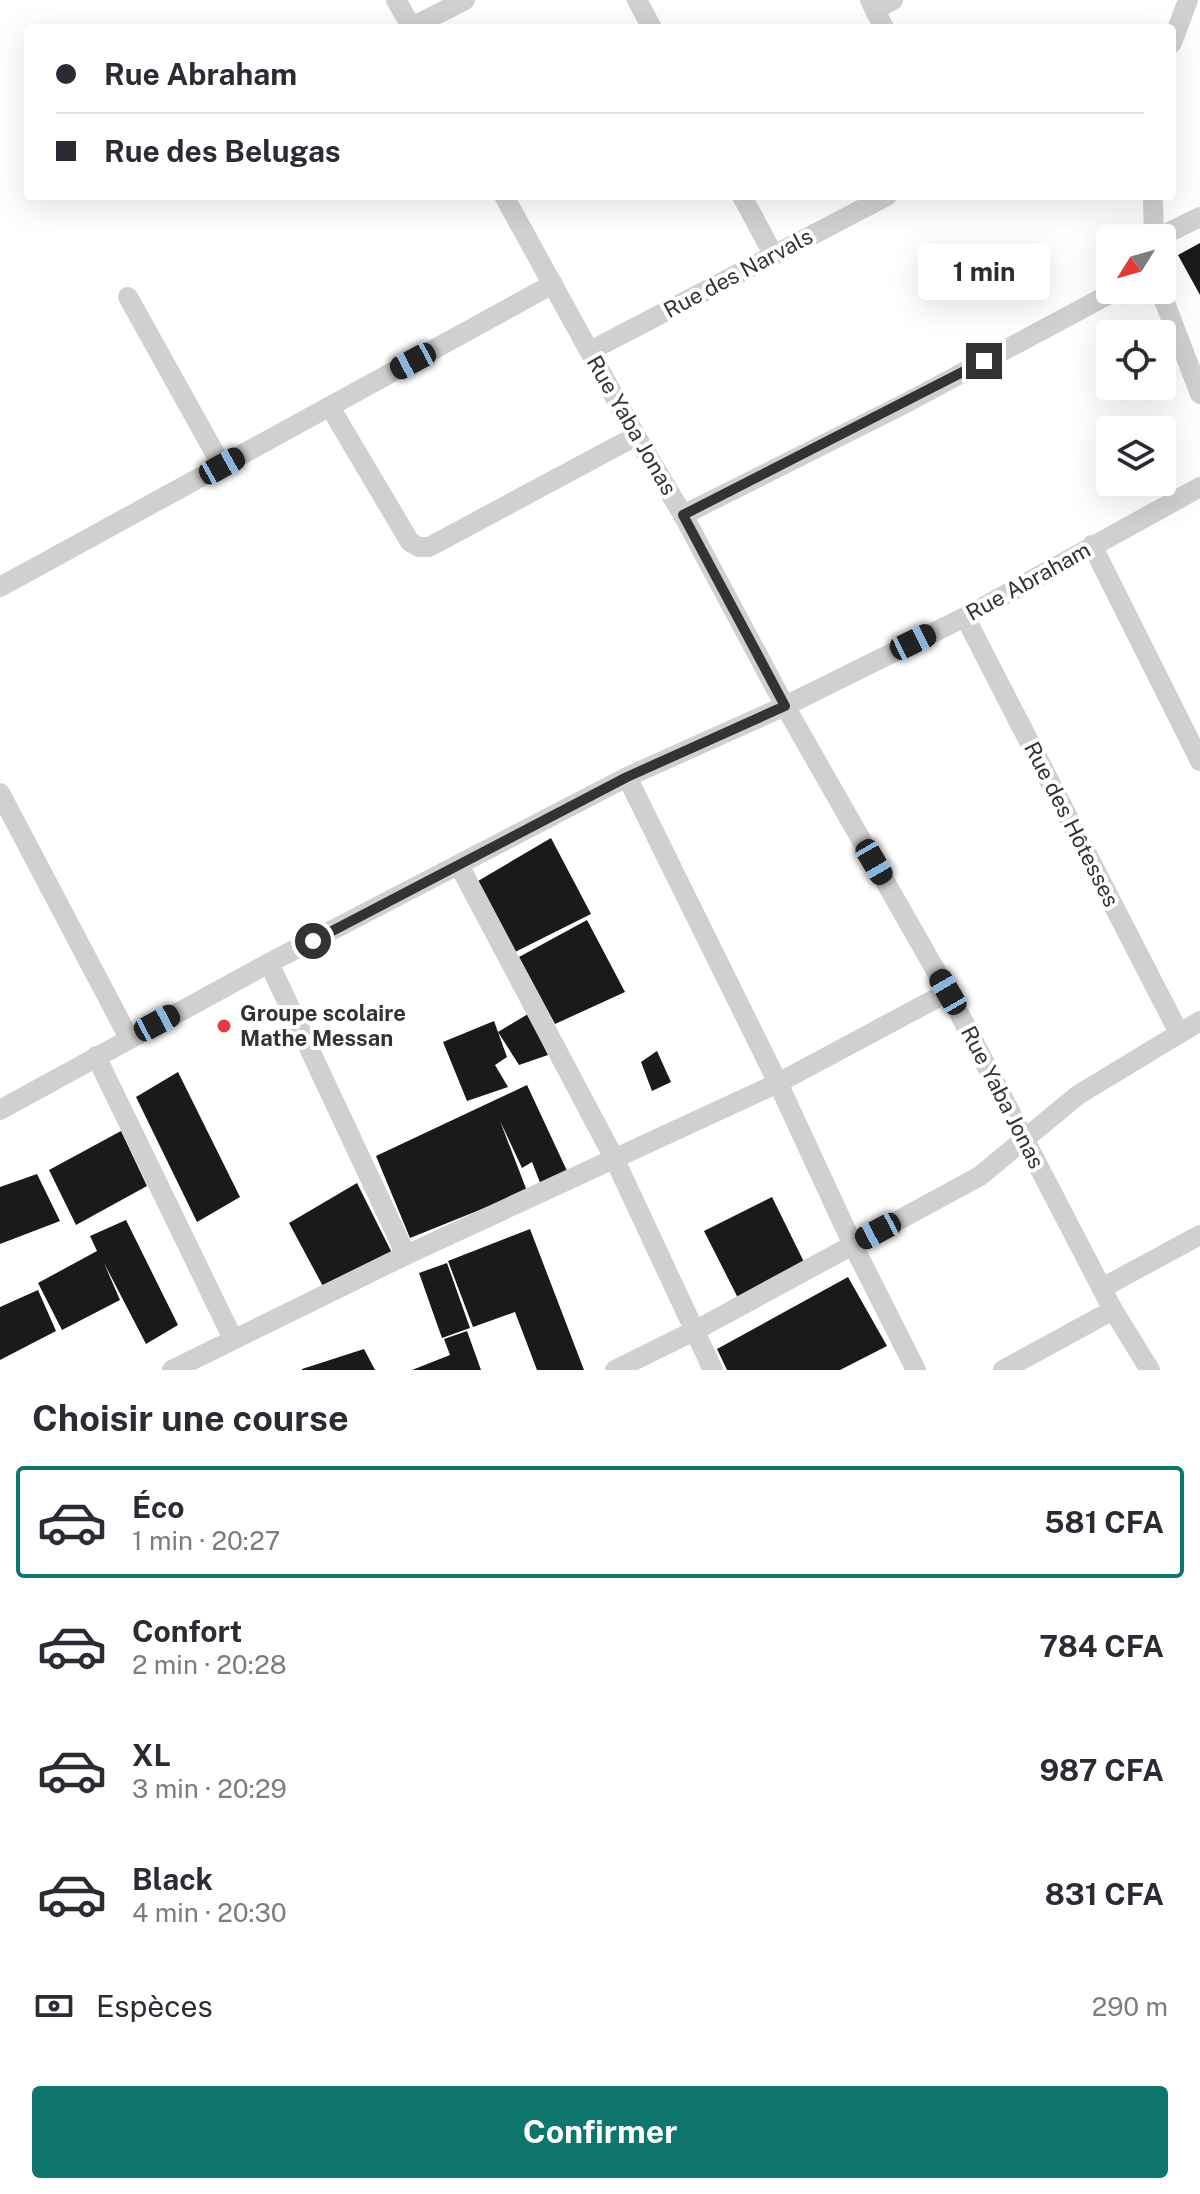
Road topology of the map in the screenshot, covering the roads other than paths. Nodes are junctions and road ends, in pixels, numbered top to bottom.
1 (396, 0) edge
2 (465, 0) edge
3 (637, 0) edge
4 (1188, 0) edge
5 (410, 24) edge
6 (420, 24) edge
7 (650, 24) edge
8 (1176, 32) edge
9 (506, 200) edge
10 (744, 200) edge
11 (879, 200) edge
12 (1153, 200) edge
13 (1200, 217) edge
14 (1155, 224) edge
15 (1176, 228) edge
16 (773, 254) junction
17 (553, 284) junction
18 (128, 297) dead end
19 (1096, 301) edge
20 (1165, 304) edge
21 (590, 351) junction
22 (1200, 394) edge
23 (330, 407) junction
24 (636, 436) junction
25 (222, 466) junction
26 (1200, 487) edge
27 (683, 515) junction
28 (1092, 545) junction
29 (0, 587) edge
30 (965, 617) junction
31 (785, 706) junction
32 (1200, 761) edge
33 (627, 777) junction
34 (0, 793) edge
35 (459, 865) junction
36 (269, 963) junction
37 (948, 992) junction
38 (1200, 1021) edge
39 (1179, 1033) junction
40 (129, 1038) junction
41 (96, 1056) junction
42 (778, 1083) junction
43 (0, 1110) edge
44 (1024, 1141) junction
45 (614, 1158) junction
46 (1200, 1235) edge
47 (853, 1245) junction
48 (406, 1255) junction
49 (1102, 1288) junction
50 (1113, 1310) junction
51 (696, 1330) junction
52 (233, 1339) junction
53 (172, 1370) edge
54 (615, 1370) edge
55 (713, 1370) edge
56 (916, 1370) edge
57 (1003, 1370) edge
58 (1150, 1370) edge

1 - 5 street
2 - 6 street
3 - 7 street
4 - 8 street
9 - 17 street, Rue Yaba Jonas
10 - 16 street
11 - 16 street, Rue des Narvals
12 - 14 street
13 - 15 street
16 - 21 street, Rue des Narvals
17 - 21 street, Rue Yaba Jonas
17 - 23 street
18 - 25 street
19 - 27 street
20 - 22 street
21 - 24 street, Rue Yaba Jonas
23 - 24 street
23 - 25 street
24 - 27 street, Rue Yaba Jonas
25 - 29 street
26 - 28 street, Rue Abraham
27 - 31 street, Rue Yaba Jonas
28 - 30 street, Rue Abraham
28 - 32 street
30 - 31 street, Rue Abraham
30 - 39 street, Rue des Hôtesses
31 - 33 street, Rue Abraham
31 - 37 street, Rue Yaba Jonas
33 - 35 street, Rue Abraham
33 - 42 street
34 - 40 street
35 - 36 street, Rue Abraham
35 - 45 street
36 - 40 street, Rue Abraham
36 - 48 street
37 - 42 street
37 - 44 street, Rue Yaba Jonas
38 - 39 street
39 - 44 street
40 - 41 street, Rue Abraham
41 - 43 street, Rue Abraham
41 - 52 street
42 - 45 street
42 - 47 street
44 - 47 street
44 - 49 street, Rue Yaba Jonas
45 - 48 street
45 - 51 street
46 - 49 street
47 - 51 street
47 - 56 street
48 - 52 street
49 - 50 street, Rue Yaba Jonas
50 - 57 street
50 - 58 street, Rue Yaba Jonas
51 - 54 street
51 - 55 street
52 - 53 street

